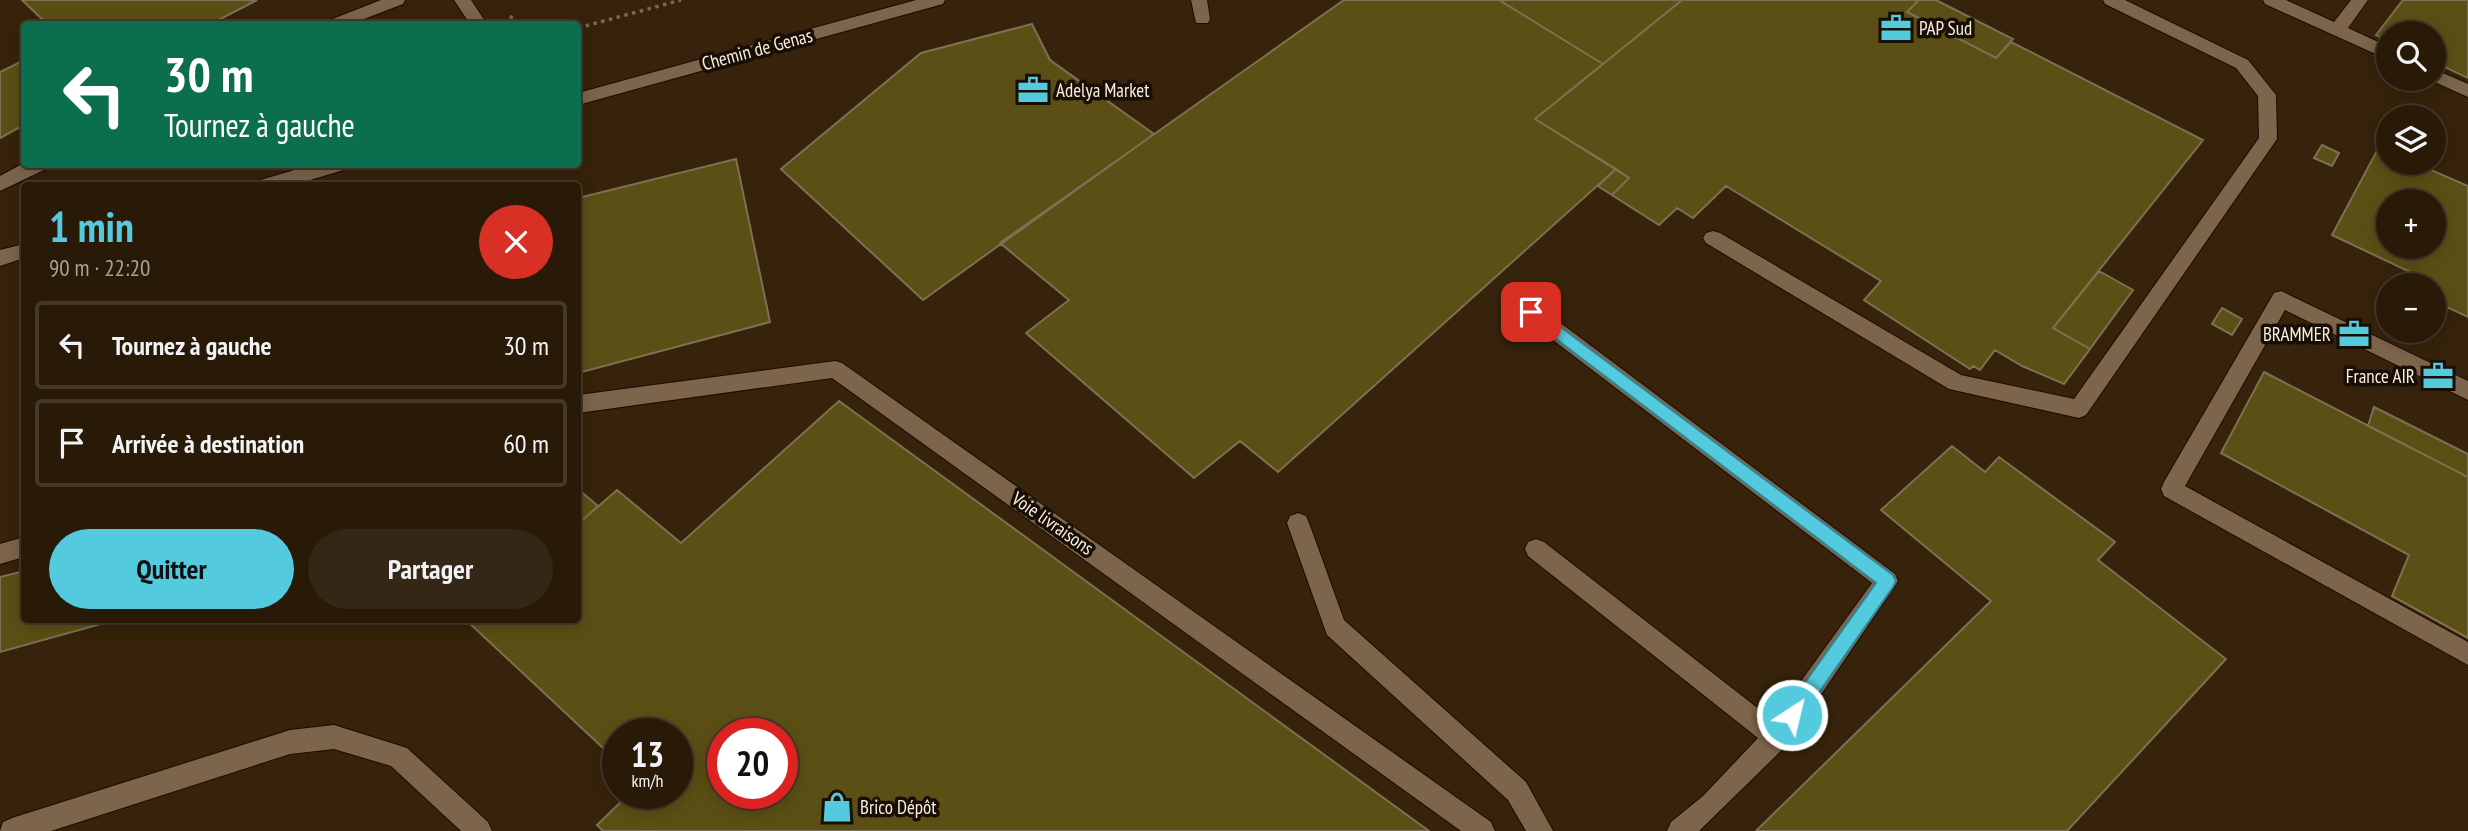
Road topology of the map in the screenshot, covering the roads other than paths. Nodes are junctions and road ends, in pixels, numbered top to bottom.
1 (397, 0) edge
2 (461, 0) edge
3 (937, 0) edge
4 (1199, 0) edge
5 (2110, 0) edge
6 (2271, 0) edge
7 (2360, 0) edge
8 (1202, 19) dead end
9 (344, 21) edge
10 (477, 21) edge
11 (2337, 30) junction
12 (2376, 48) edge
13 (2446, 81) edge
14 (2468, 91) edge
15 (581, 98) edge
16 (31, 168) edge
17 (326, 168) edge
18 (278, 182) edge
19 (0, 184) edge
20 (1713, 238) dead end
21 (21, 252) edge
22 (0, 258) edge
23 (1531, 312) dead end
24 (2468, 391) edge
25 (581, 404) edge
26 (1298, 523) dead end
27 (21, 548) edge
28 (1536, 549) dead end
29 (0, 554) edge
30 (2468, 654) edge
31 (1777, 738) junction
32 (12, 831) edge
33 (479, 831) edge
34 (1482, 831) edge
35 (1540, 831) edge
36 (1680, 831) edge

1 - 9 street
2 - 10 street
3 - 15 street, Chemin de Genas
4 - 8 street
5 - 20 street
6 - 11 street
7 - 11 street
11 - 12 street
13 - 14 street
16 - 19 street
17 - 18 street
21 - 22 street
23 - 31 street
24 - 30 street
25 - 34 street, Voie livraisons
26 - 35 street
27 - 29 street
28 - 31 street
31 - 36 street
32 - 33 street

